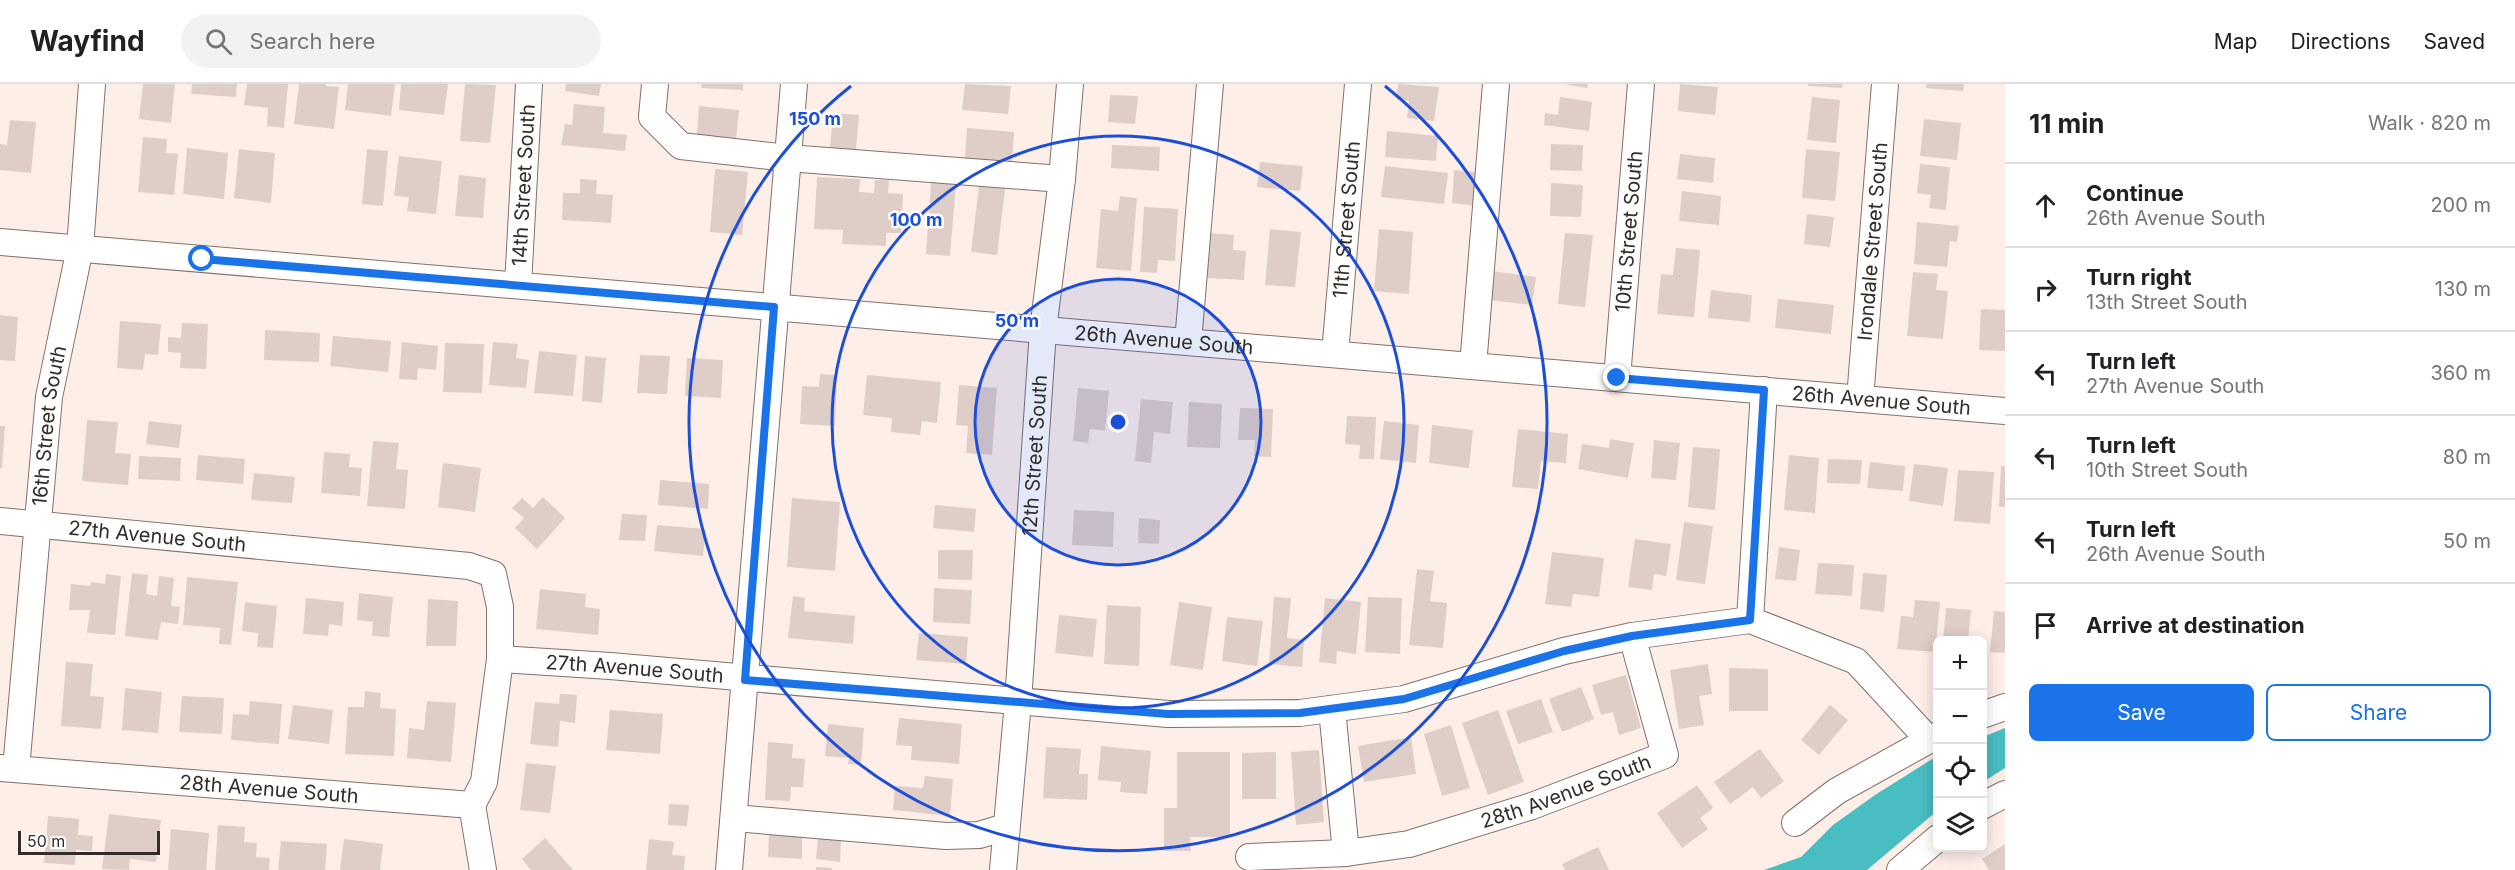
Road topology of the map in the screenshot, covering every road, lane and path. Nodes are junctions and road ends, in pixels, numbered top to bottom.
1 (92, 84) edge
2 (529, 84) edge
3 (655, 84) edge
4 (794, 84) edge
5 (1070, 84) edge
6 (1210, 84) edge
7 (1358, 84) edge
8 (1497, 84) edge
9 (1641, 84) edge
10 (1885, 84) edge
11 (788, 158) junction
12 (1062, 179) junction
13 (0, 242) edge
14 (80, 248) junction
15 (518, 285) junction
16 (774, 307) junction
17 (1043, 330) junction
18 (1188, 342) junction
19 (1335, 354) junction
20 (1473, 366) junction
21 (1617, 378) junction
22 (1764, 390) junction
23 (1860, 399) junction
24 (2005, 411) edge
25 (0, 521) edge
26 (37, 524) junction
27 (1750, 620) junction
28 (1632, 636) junction
29 (500, 659) junction
30 (745, 680) junction
31 (1018, 702) junction
32 (2005, 707) edge
33 (1332, 709) junction
34 (1987, 714) edge
35 (1933, 737) edge
36 (8, 768) edge
37 (2005, 794) edge
38 (1987, 804) edge
39 (472, 806) junction
40 (734, 818) junction
41 (1795, 823) dead end
42 (1006, 827) junction
43 (1933, 842) edge
44 (1346, 853) junction
45 (1249, 857) dead end
46 (483, 870) edge
47 (729, 870) edge
48 (1002, 870) edge
49 (1900, 870) edge

1 - 14 street, 16th Street South
2 - 15 street, 14th Street South
3 - 11 street
4 - 11 street
5 - 12 street, 12th Street South
6 - 18 street
7 - 19 street, 11th Street South
8 - 20 street
9 - 21 street, 10th Street South
10 - 23 street, Irondale Street South
11 - 12 street
11 - 16 street
12 - 17 street, 12th Street South
13 - 14 street, 26th Avenue South
14 - 15 street, 26th Avenue South
14 - 26 street, 16th Street South
15 - 16 street, 26th Avenue South
16 - 17 street, 26th Avenue South
16 - 30 street
17 - 18 street, 26th Avenue South
17 - 31 street, 12th Street South
18 - 19 street, 26th Avenue South
19 - 20 street, 26th Avenue South
20 - 21 street, 26th Avenue South
21 - 22 street, 26th Avenue South
22 - 23 street, 26th Avenue South
22 - 27 street
23 - 24 street, 26th Avenue South
25 - 26 street, 27th Avenue South
26 - 29 street, 27th Avenue South
26 - 36 street, 16th Street South
27 - 28 street, 27th Avenue South
27 - 35 street, 27th Avenue South
28 - 33 street, 27th Avenue South
28 - 44 street, 28th Avenue South
29 - 30 street, 27th Avenue South
29 - 39 street
30 - 31 street, 27th Avenue South
30 - 40 street
31 - 33 street, 27th Avenue South
31 - 42 street, 12th Street South
32 - 34 street
33 - 44 street
35 - 41 street
36 - 39 street, 28th Avenue South
37 - 38 street
39 - 46 street
40 - 42 street
40 - 47 street
42 - 48 street, 12th Street South
43 - 49 street
44 - 45 street, 28th Avenue South

